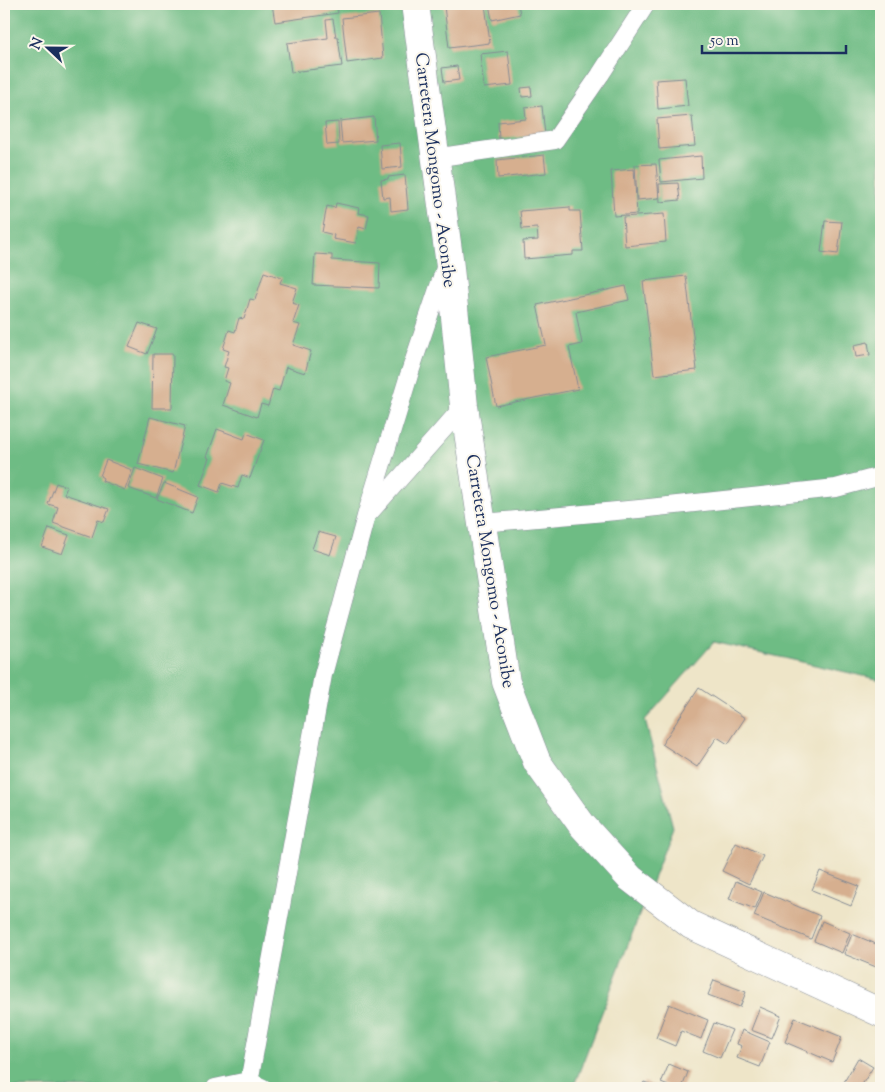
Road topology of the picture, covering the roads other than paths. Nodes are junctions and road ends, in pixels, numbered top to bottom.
1 (415, 4) edge
2 (646, 4) edge
3 (434, 158) junction
4 (449, 258) junction
5 (464, 406) junction
6 (881, 476) edge
7 (366, 516) junction
8 (482, 523) junction
9 (881, 1012) edge
10 (253, 1086) edge
11 (215, 1088) edge

1 - 3 main road, Carretera Mongomo - Aconibe
2 - 3 street
3 - 4 main road, Carretera Mongomo - Aconibe
4 - 5 main road, Carretera Mongomo - Aconibe
4 - 7 street
5 - 7 street
5 - 8 main road, Carretera Mongomo - Aconibe
6 - 8 street
7 - 10 street
8 - 9 main road, Carretera Mongomo - Aconibe
10 - 11 street

